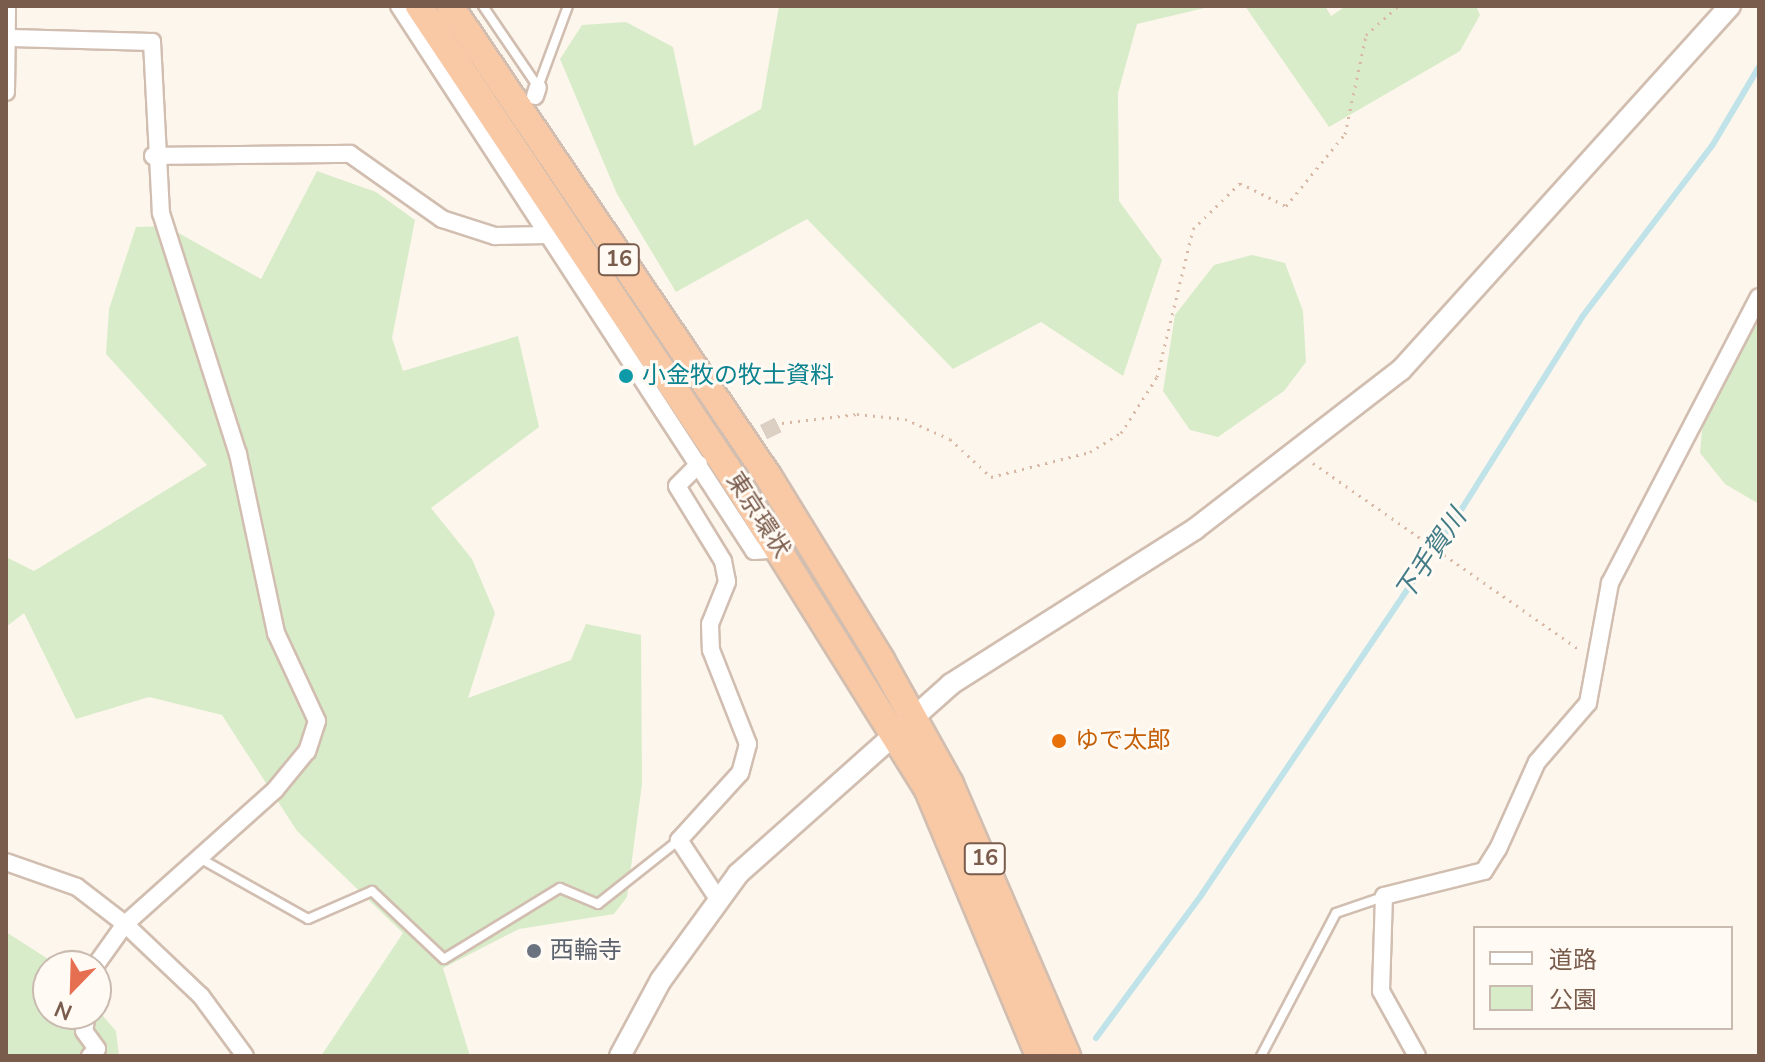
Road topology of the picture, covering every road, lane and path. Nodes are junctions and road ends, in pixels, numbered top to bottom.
1 (7, 6) edge
2 (399, 6) edge
3 (419, 6) edge
4 (450, 6) edge
5 (483, 6) edge
6 (568, 6) edge
7 (1398, 6) edge
8 (1730, 6) edge
9 (11, 38) junction
10 (6, 92) edge
11 (153, 156) junction
12 (547, 235) junction
13 (632, 280) junction
14 (610, 295) junction
15 (1759, 297) edge
16 (782, 423) tunnel mouth
17 (1301, 454) junction
18 (699, 464) junction
19 (780, 549) junction
20 (1598, 662) junction
21 (902, 726) junction
22 (679, 840) junction
23 (203, 860) junction
24 (6, 862) edge
25 (716, 896) junction
26 (1384, 896) junction
27 (125, 924) junction
28 (106, 950) edge
29 (84, 1030) edge
30 (90, 1056) edge
31 (245, 1056) edge
32 (620, 1056) edge
33 (1039, 1056) edge
34 (1067, 1056) edge
35 (1261, 1056) edge
36 (1417, 1056) edge

1 - 9 street
2 - 12 street
3 - 14 highway, 東京環状 / 16
4 - 13 highway, 東京環状 / 16
5 - 6 lane
7 - 16 path
8 - 17 street
9 - 10 street
9 - 11 street
11 - 12 street
11 - 23 street
12 - 18 street
13 - 14 highway
13 - 21 highway, 東京環状 / 16
14 - 19 highway, 東京環状 / 16
15 - 20 street
17 - 20 path
17 - 21 street
18 - 19 street
18 - 22 street
19 - 21 highway, 東京環状 / 16
20 - 26 street
21 - 25 street
21 - 33 highway, 東京環状 / 16
21 - 34 highway, 東京環状 / 16
22 - 23 lane
22 - 25 street
23 - 27 street
24 - 27 street
25 - 32 street
26 - 35 lane
26 - 36 street
27 - 28 street
27 - 31 street
29 - 30 street

